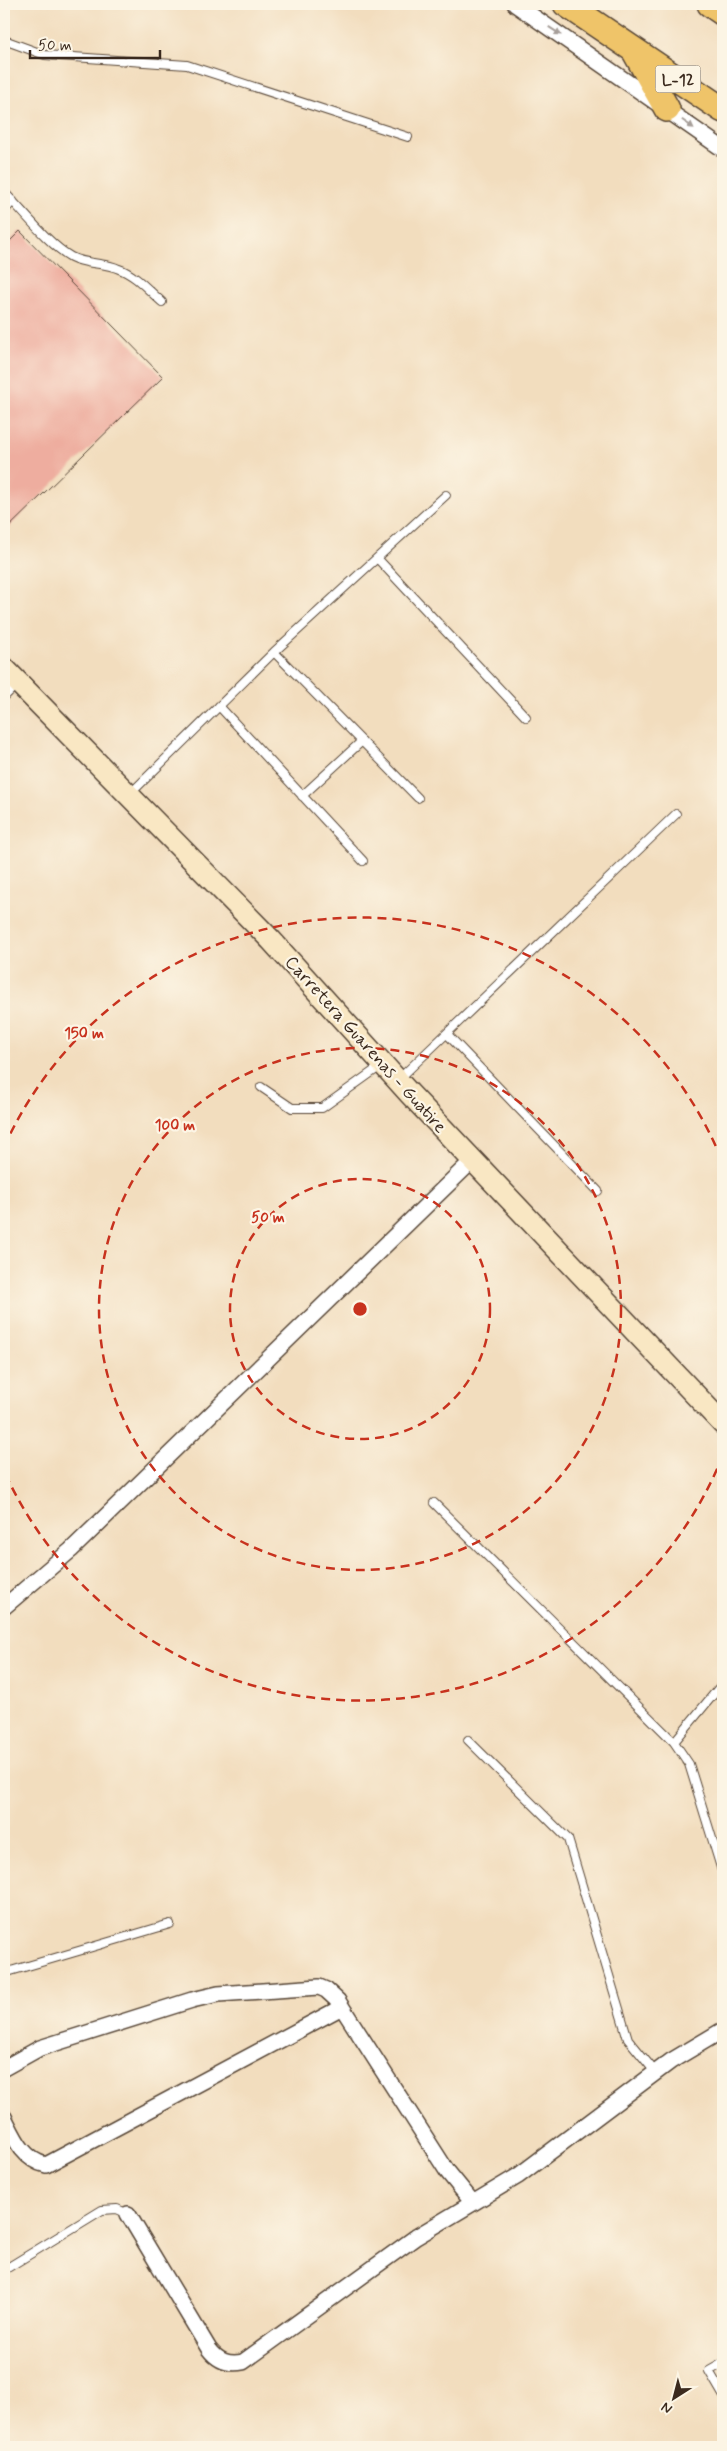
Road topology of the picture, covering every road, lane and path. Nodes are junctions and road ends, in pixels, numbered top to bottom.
1 (515, 4) edge
2 (566, 4) edge
3 (710, 4) edge
4 (723, 13) edge
5 (4, 40) edge
6 (633, 48) junction
7 (667, 109) junction
8 (723, 110) edge
9 (408, 137) dead end
10 (723, 149) edge
11 (4, 192) edge
12 (13, 201) junction
13 (4, 211) edge
14 (162, 302) dead end
15 (446, 495) dead end
16 (377, 558) junction
17 (274, 652) junction
18 (4, 668) edge
19 (11, 690) edge
20 (219, 706) junction
21 (526, 717) dead end
22 (362, 740) junction
23 (129, 795) junction
24 (302, 796) junction
25 (418, 798) dead end
26 (676, 814) dead end
27 (364, 861) dead end
28 (447, 1034) junction
29 (383, 1064) junction
30 (398, 1080) junction
31 (261, 1087) dead end
32 (473, 1160) junction
33 (598, 1191) dead end
34 (723, 1424) edge
35 (434, 1503) dead end
36 (4, 1607) edge
37 (723, 1683) edge
38 (468, 1740) dead end
39 (674, 1742) junction
40 (723, 1874) edge
41 (170, 1924) dead end
42 (4, 1973) edge
43 (342, 2007) junction
44 (723, 2030) edge
45 (4, 2068) edge
46 (656, 2073) junction
47 (4, 2118) edge
48 (473, 2203) junction
49 (128, 2214) joint
50 (4, 2270) edge
51 (723, 2363) edge
52 (723, 2395) edge

1 -> 7 street, L-12
2 - 6 highway, L-12
3 - 4 highway
5 - 9 lane
6 - 7 highway
6 - 8 highway, L-12
7 -> 10 street, L-12
11 - 12 lane
12 - 13 lane
12 - 14 lane
15 - 16 lane
16 - 17 lane
16 - 21 lane
17 - 20 lane
17 - 22 lane
18 - 19 main road, Carretera Guarenas - Guatire
19 - 23 main road, Carretera Guarenas - Guatire
20 - 23 lane
20 - 24 lane
22 - 24 lane
22 - 25 lane
23 - 29 main road, Carretera Guarenas - Guatire
24 - 27 lane
26 - 28 lane
28 - 30 lane
28 - 33 lane
29 - 30 main road, Carretera Guarenas - Guatire
29 - 31 lane
30 - 32 main road, Carretera Guarenas - Guatire
32 - 34 main road, Carretera Guarenas - Guatire
32 - 36 street
35 - 39 lane
37 - 39 lane
38 - 46 lane
39 - 40 lane
41 - 42 lane
43 - 45 street
43 - 47 street
43 - 48 street
44 - 46 street
46 - 48 street
48 - 49 street
49 - 50 lane
51 - 52 lane

